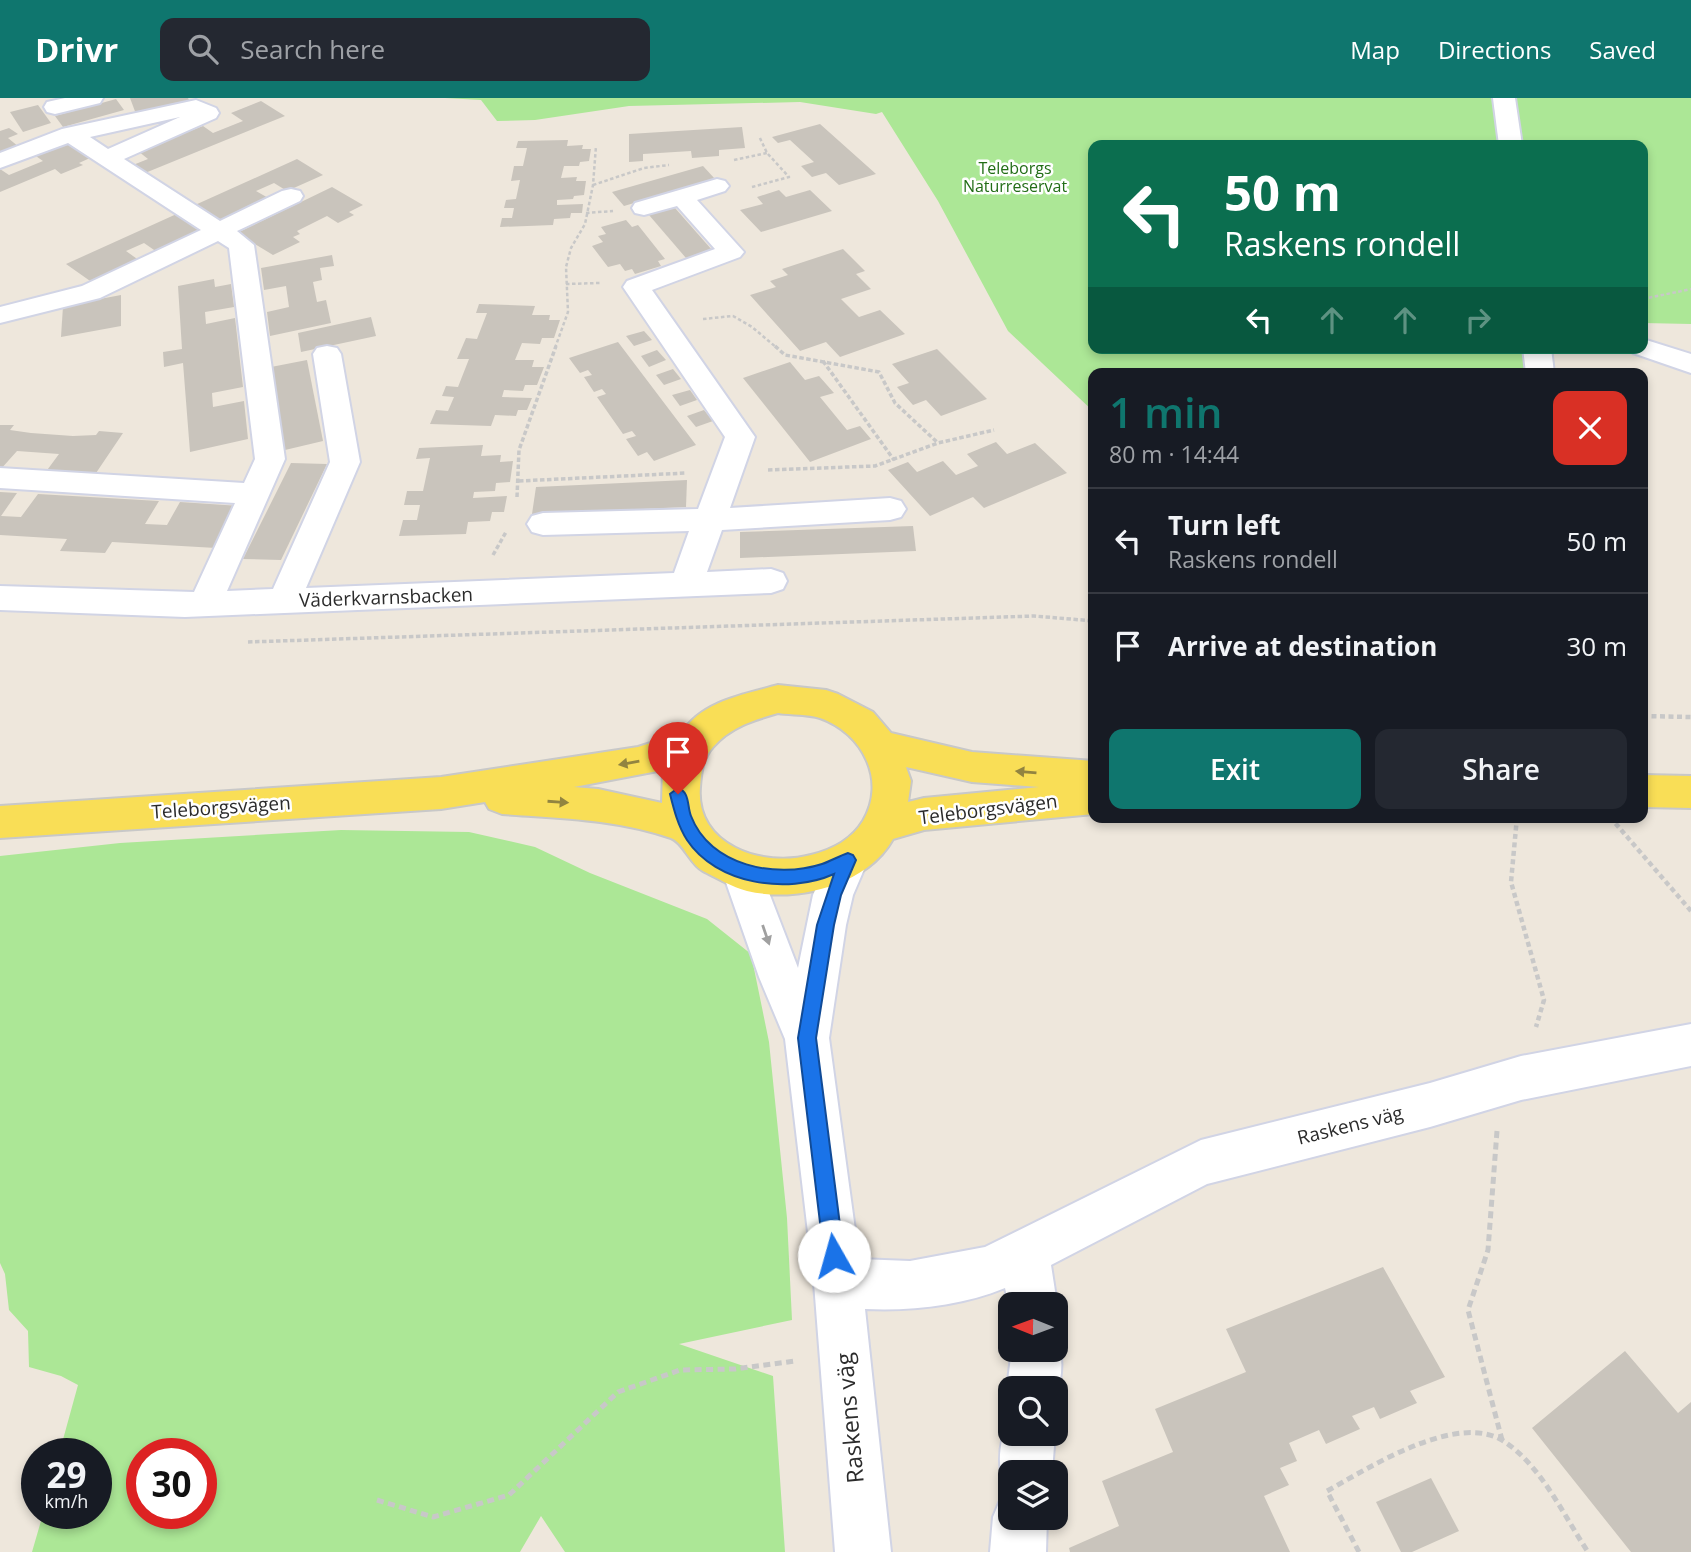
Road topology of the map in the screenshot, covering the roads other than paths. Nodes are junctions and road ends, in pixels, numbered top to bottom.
1 (92, 98) edge
2 (1504, 98) edge
3 (55, 107) dead end
4 (70, 134) junction
5 (1510, 140) edge
6 (106, 158) junction
7 (0, 161) edge
8 (717, 186) road end
9 (291, 196) dead end
10 (681, 196) junction
11 (644, 208) dead end
12 (219, 231) junction
13 (0, 315) edge
14 (1648, 349) edge
15 (327, 354) dead end
16 (1691, 363) edge
17 (0, 478) edge
18 (254, 494) junction
19 (891, 509) dead end
20 (709, 520) junction
21 (543, 524) dead end
22 (771, 581) dead end
23 (686, 584) junction
24 (0, 598) edge
25 (284, 601) junction
26 (205, 604) junction
27 (694, 744) junction
28 (882, 746) junction
29 (1088, 776) edge
30 (1648, 792) edge
31 (1691, 792) edge
32 (441, 793) junction
33 (1088, 799) edge
34 (0, 822) edge
35 (687, 825) junction
36 (883, 825) junction
37 (848, 860) junction
38 (742, 871) junction
39 (807, 1038) junction
40 (1691, 1045) edge
41 (1025, 1251) junction
42 (838, 1283) junction
43 (1030, 1292) edge
44 (1019, 1530) edge
45 (863, 1552) edge
46 (1018, 1552) edge

1 - 3 street
2 - 5 street
4 - 6 street
4 - 6 street
4 - 7 street
6 - 12 street
8 - 10 street
9 - 12 street
10 - 11 street
10 - 20 street
12 - 13 street
12 - 18 street
14 - 16 street
15 - 25 street
17 - 18 street
18 - 26 street
19 - 20 street
20 - 21 street
20 - 23 street
22 - 23 street, Väderkvarnsbacken
23 - 25 street, Väderkvarnsbacken
24 - 26 street, Väderkvarnsbacken
25 - 26 street, Väderkvarnsbacken
27 - 28 main road
27 -> 32 main road, Teleborgsvägen
27 - 35 main road
29 -> 28 main road, Teleborgsvägen
28 - 36 main road
30 - 31 main road
32 - 34 main road, Teleborgsvägen
32 -> 35 main road, Teleborgsvägen
33 - 36 main road, Teleborgsvägen
35 - 38 main road
36 - 37 main road
37 - 38 main road
37 - 39 street, Raskens väg
38 -> 39 street, Raskens väg
39 - 42 street, Raskens väg
40 - 41 street, Raskens väg
41 - 42 street, Raskens väg
41 - 43 street
42 - 45 street, Raskens väg
44 - 46 street

